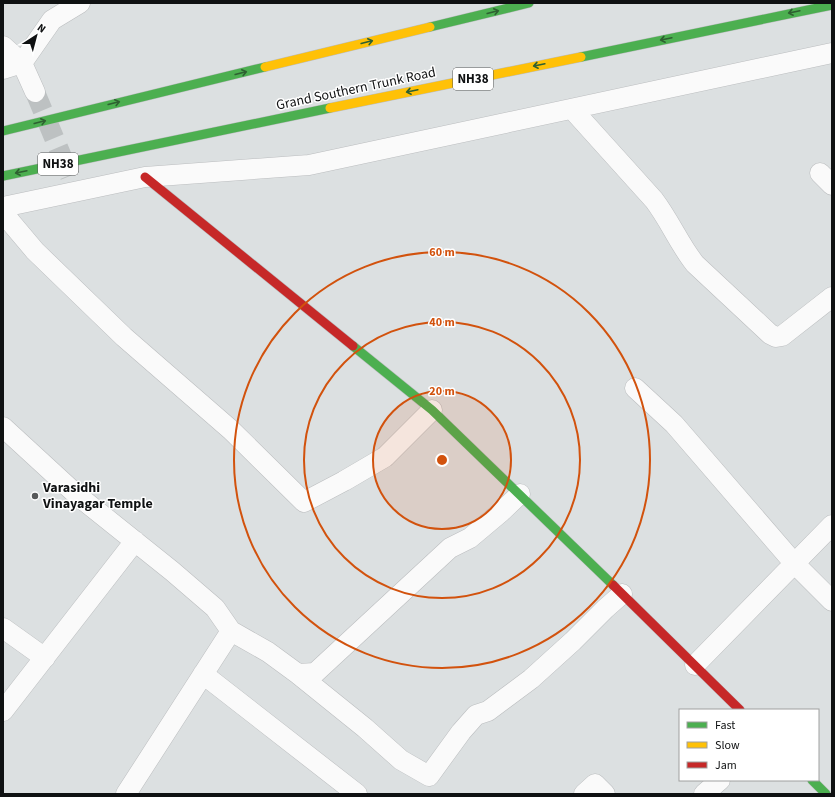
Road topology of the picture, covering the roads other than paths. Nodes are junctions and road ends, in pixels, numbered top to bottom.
1 (80, 3) edge
2 (529, 3) edge
3 (832, 4) edge
4 (3, 46) edge
5 (832, 53) edge
6 (22, 63) junction
7 (3, 69) edge
8 (35, 92) tunnel mouth
9 (572, 109) junction
10 (3, 131) edge
11 (3, 176) edge
12 (145, 177) junction
13 (3, 207) edge
14 (3, 213) edge
15 (832, 297) edge
16 (635, 388) dead end
17 (432, 410) junction
18 (3, 427) edge
19 (520, 494) junction
20 (832, 526) edge
21 (135, 541) junction
22 (794, 563) junction
23 (622, 594) junction
24 (832, 601) edge
25 (3, 628) edge
26 (231, 631) junction
27 (45, 658) junction
28 (695, 665) junction
29 (203, 674) junction
30 (298, 674) junction
31 (739, 709) edge
32 (3, 711) edge
33 (719, 781) edge
34 (813, 781) edge
35 (126, 794) edge
36 (357, 794) edge
37 (584, 794) edge
38 (605, 794) edge
39 (704, 794) edge
40 (826, 794) edge

1 - 6 street
10 -> 2 main road
3 -> 11 main road, Grand Southern Trunk Road / NH38
4 - 6 street
5 - 9 street
6 - 7 street
6 - 8 street
9 - 12 street
9 - 15 street
12 - 13 street
12 - 17 main road
14 - 17 street
16 - 22 street
17 - 19 main road
18 - 21 street
19 - 23 main road
19 - 30 street
20 - 22 street
21 - 26 street
21 - 27 street
22 - 24 street
22 - 28 street
23 - 28 main road
23 - 30 street
25 - 27 street
26 - 29 street
26 - 30 street
27 - 32 street
28 - 31 main road
29 - 35 street
29 - 36 street
33 - 39 street
34 - 40 main road
37 - 38 street

